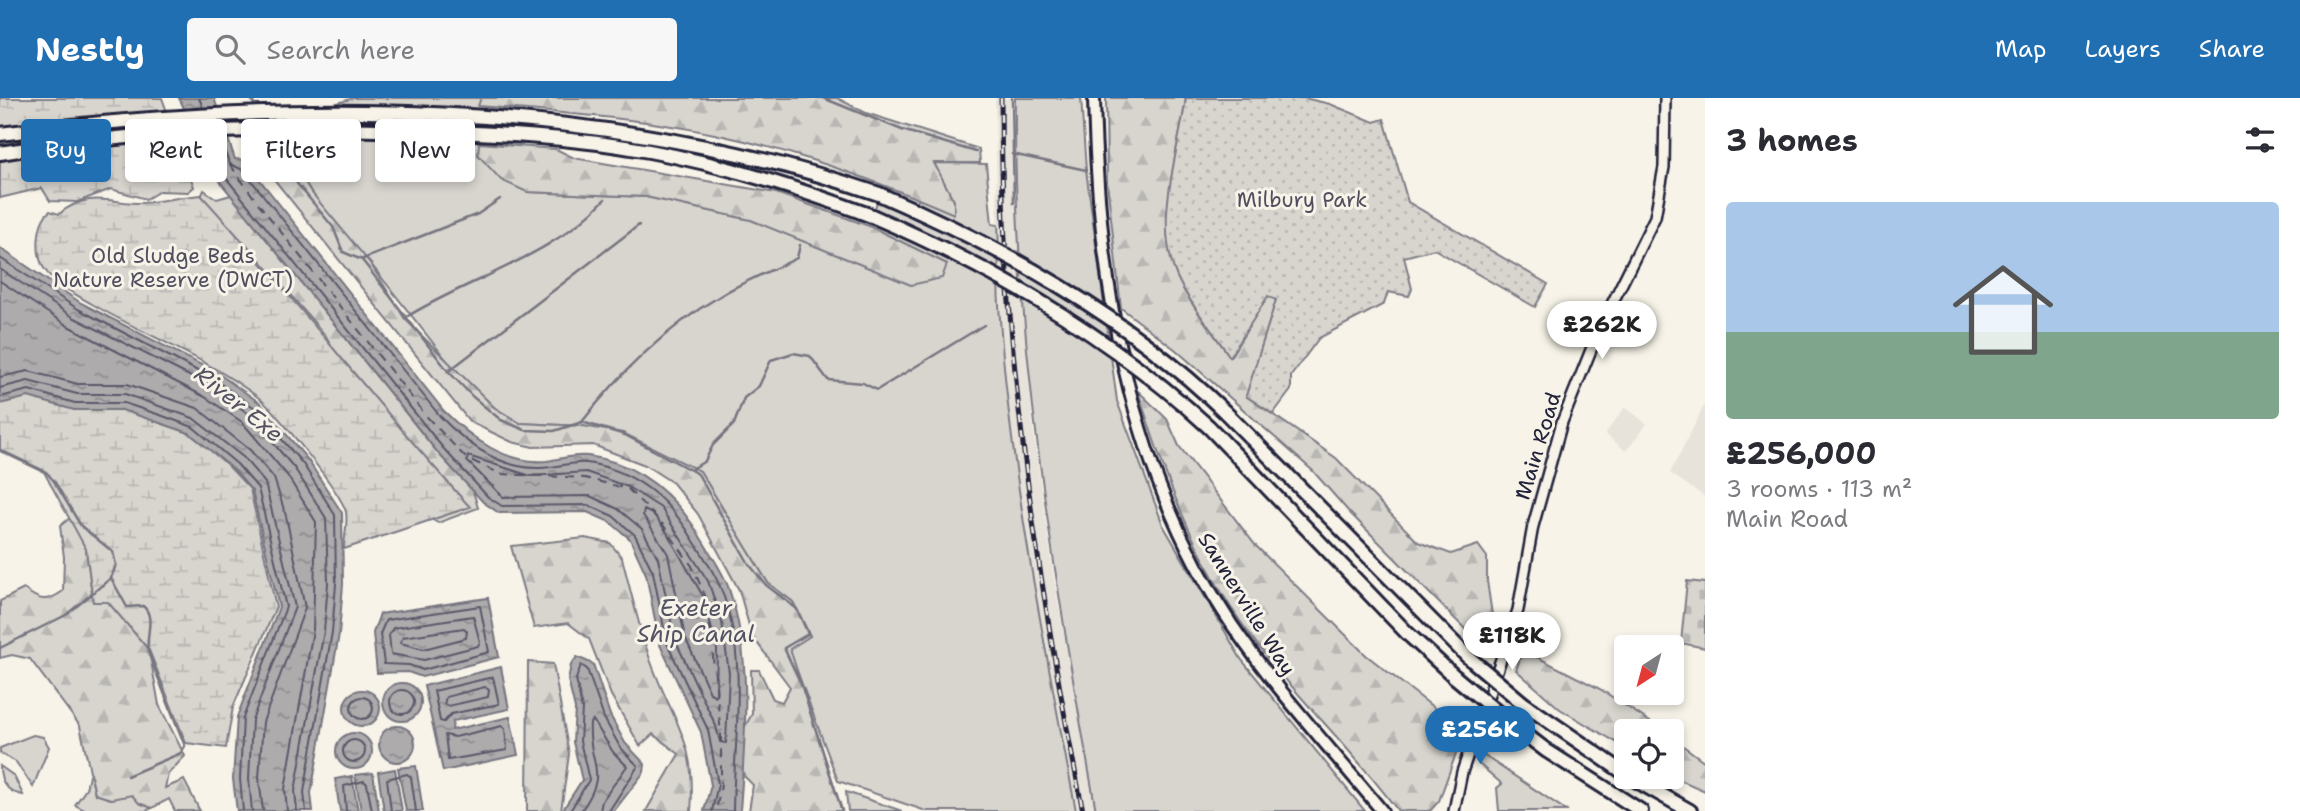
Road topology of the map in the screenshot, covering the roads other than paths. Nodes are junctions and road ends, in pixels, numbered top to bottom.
1 (1094, 98) edge
2 (1665, 98) edge
3 (0, 134) edge
4 (0, 153) edge
5 (1614, 766) edge
6 (1651, 789) edge
7 (1382, 811) edge
8 (1454, 811) edge
9 (1641, 811) edge
10 (1690, 811) edge

1 - 7 main road, Sannerville Way
2 - 8 street, Main Road
3 - 5 highway, bridge
4 - 9 highway, bridge
6 - 10 highway

